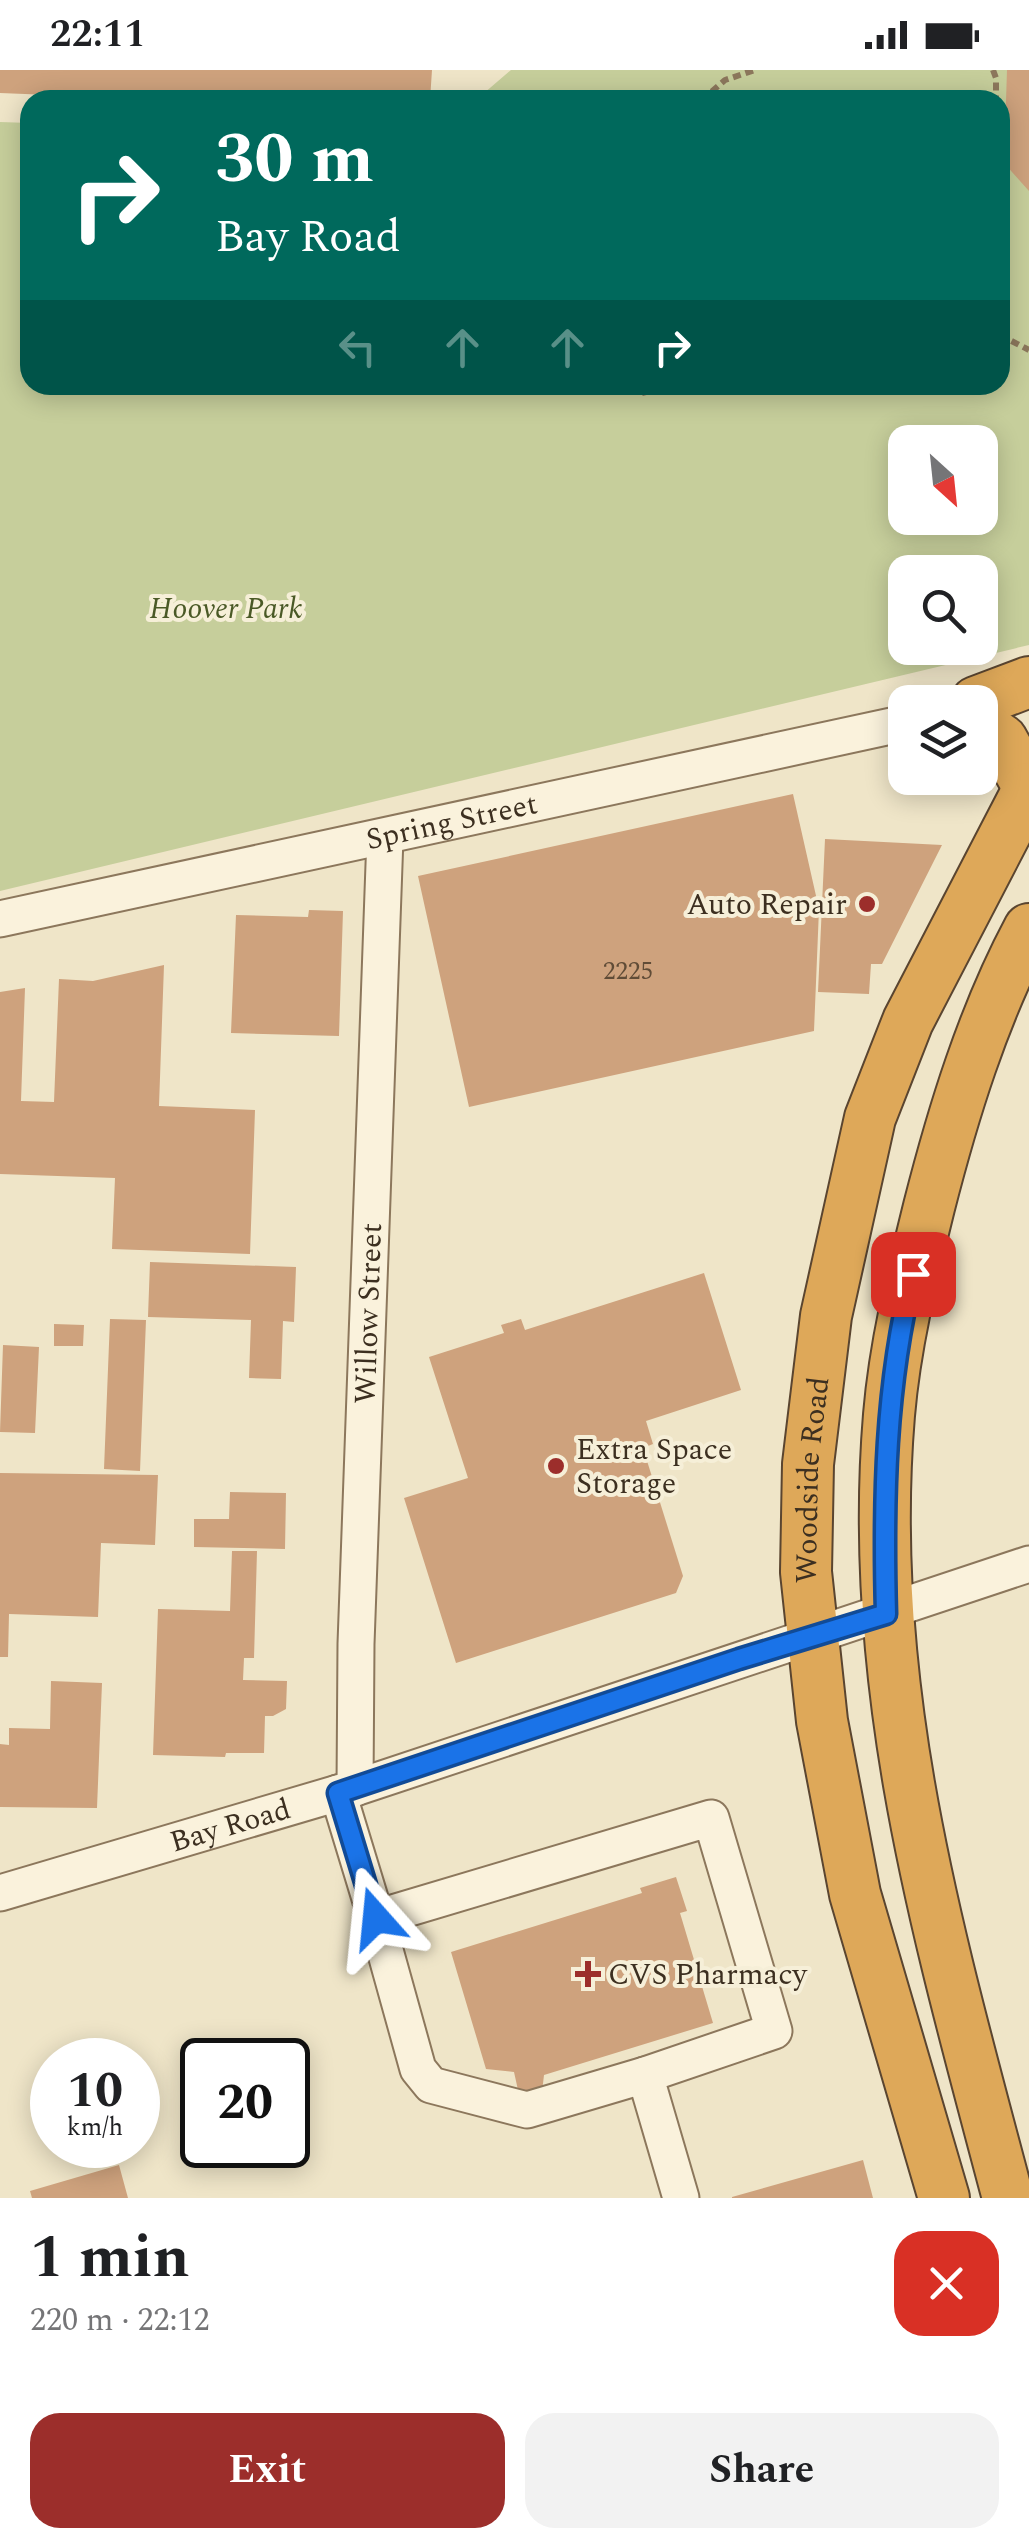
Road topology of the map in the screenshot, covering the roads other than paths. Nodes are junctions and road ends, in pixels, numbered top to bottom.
1 (1029, 682) edge
2 (998, 694) edge
3 (888, 727) edge
4 (998, 737) edge
5 (1029, 788) edge
6 (385, 837) junction
7 (0, 919) edge
8 (1029, 929) edge
9 (1029, 1564) edge
10 (886, 1614) junction
11 (811, 1638) junction
12 (347, 1790) junction
13 (0, 1892) edge
14 (376, 1918) junction
15 (645, 2075) junction
16 (680, 2198) edge
17 (944, 2198) edge
18 (1008, 2198) edge

1 - 2 highway
3 - 6 street, Spring Street
4 - 5 highway
5 - 11 highway, Woodside Road
6 - 7 street, Spring Street
6 - 12 street, Willow Street
8 - 10 highway
9 - 10 street, Bay Road
10 - 11 street, Bay Road
10 - 18 highway
11 - 12 street, Bay Road
11 - 17 highway, Woodside Road
12 - 13 street, Bay Road
12 - 14 street, Willow Street
14 - 15 street, Willow Street
14 - 15 street
15 - 16 street

